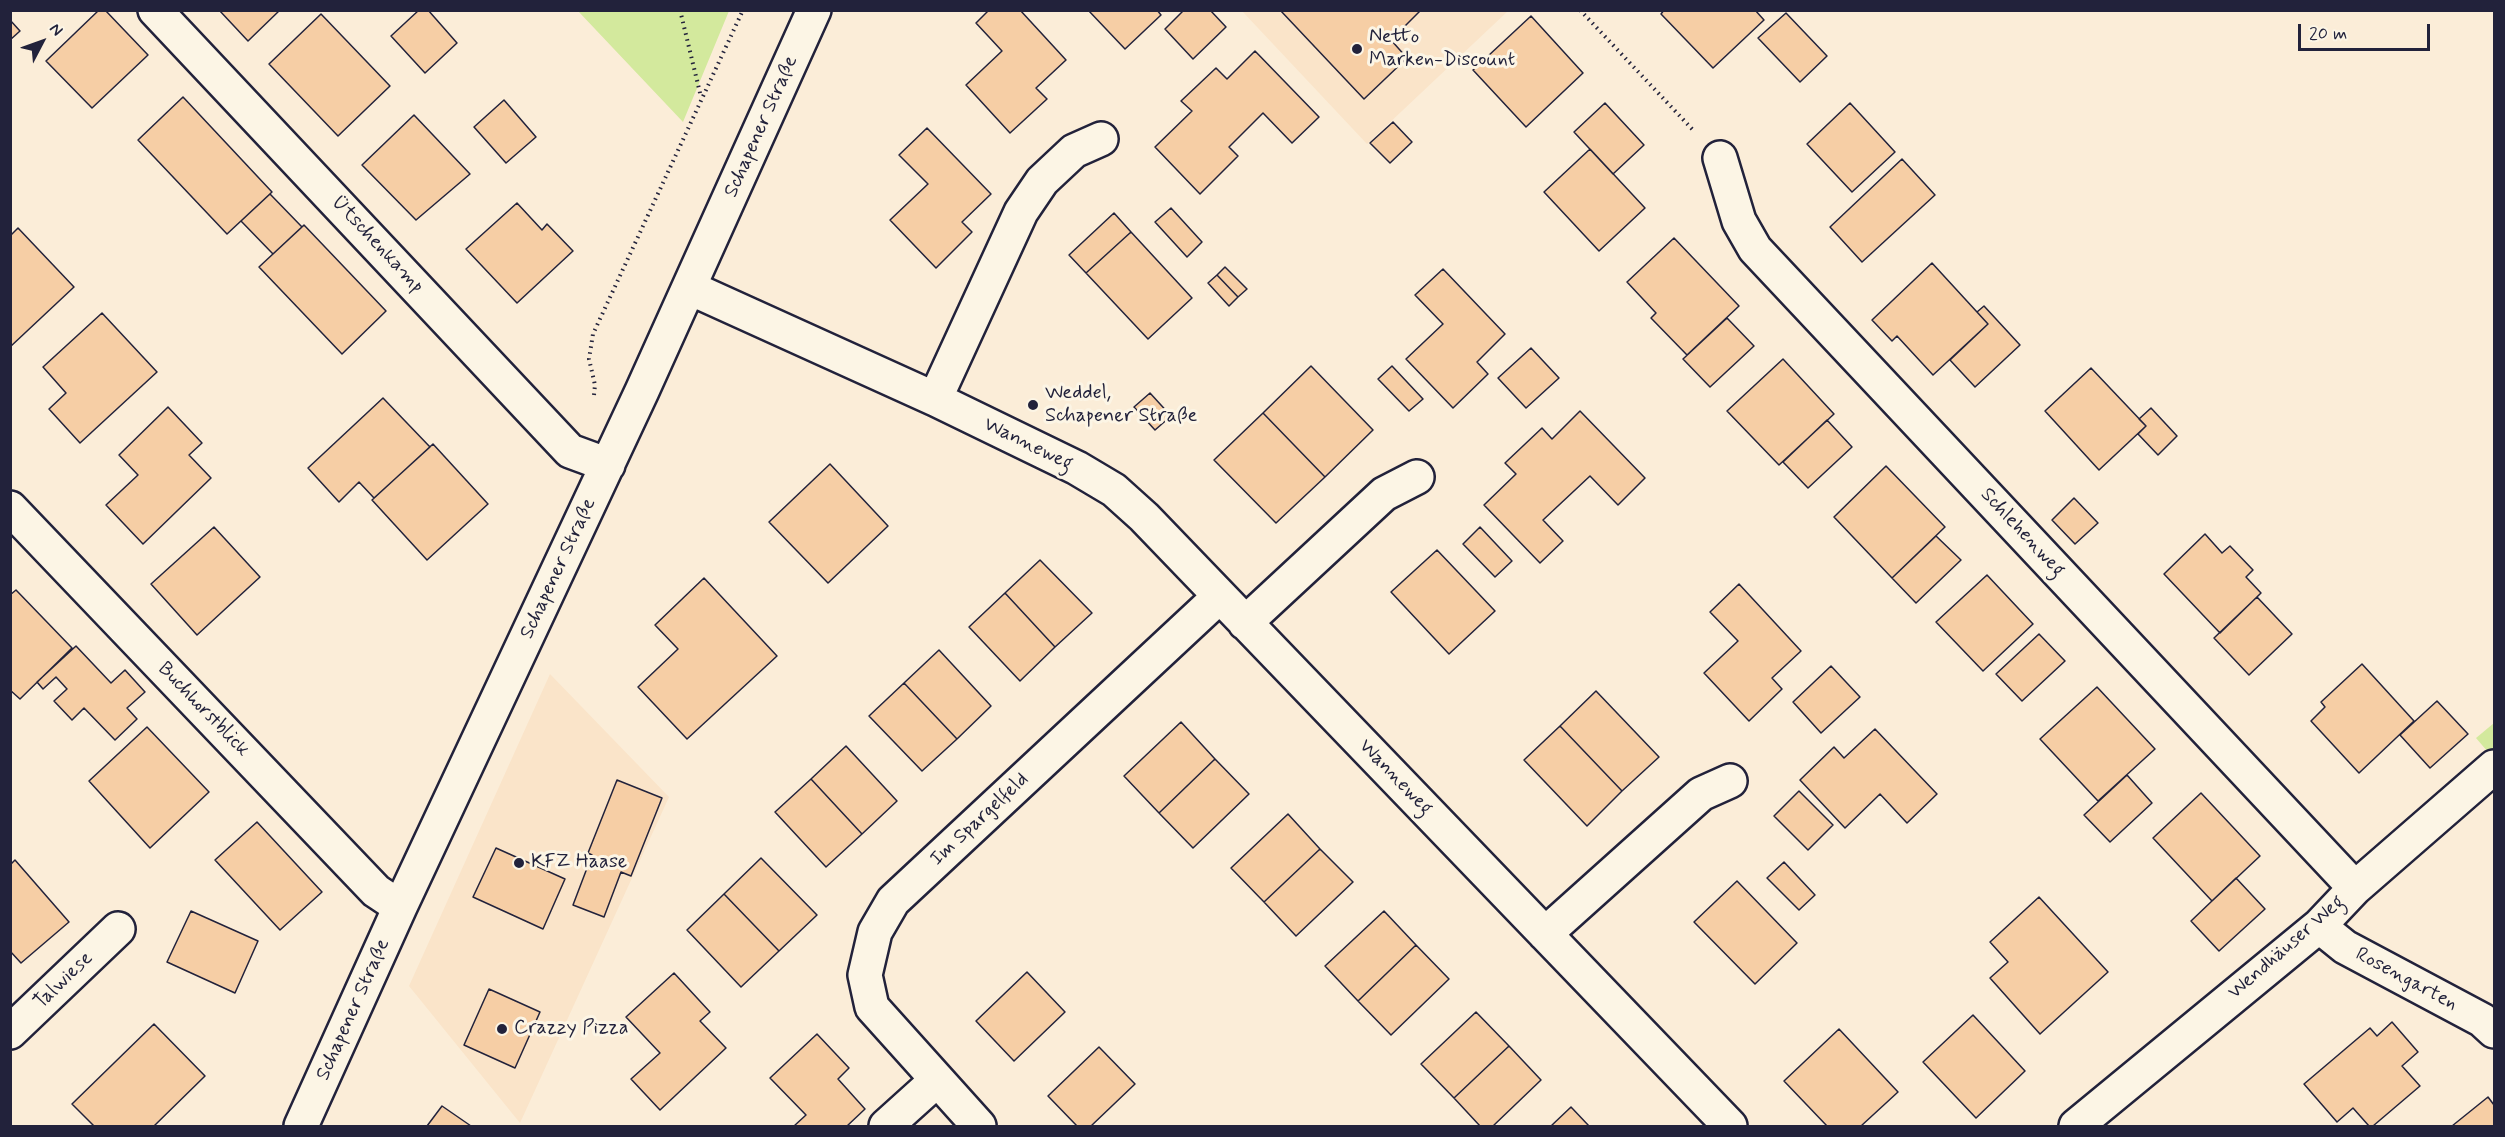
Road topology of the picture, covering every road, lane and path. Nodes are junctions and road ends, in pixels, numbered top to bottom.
1 (155, 10) edge
2 (680, 10) edge
3 (743, 10) edge
4 (814, 10) edge
5 (1580, 10) edge
6 (701, 98) junction
7 (1101, 139) dead end
8 (1720, 158) joint
9 (690, 288) junction
10 (935, 399) junction
11 (570, 451) junction
12 (608, 465) junction
13 (1417, 477) dead end
14 (10, 508) edge
15 (1220, 596) junction
16 (1245, 623) junction
17 (2494, 767) edge
18 (1730, 782) dead end
19 (2355, 888) junction
20 (400, 907) junction
21 (2319, 926) junction
22 (118, 929) dead end
23 (1545, 934) junction
24 (2494, 1031) edge
25 (10, 1032) edge
26 (937, 1080) junction
27 (301, 1126) edge
28 (886, 1126) edge
29 (979, 1126) edge
30 (1730, 1126) edge
31 (2076, 1126) edge

1 - 11 street, Ütschenkamp
2 - 6 path
3 - 6 path
4 - 9 street, Schapener Straße
5 - 8 path
6 - 11 path
7 - 10 street
8 - 19 street, Schlehenweg
9 - 10 street, Wanneweg
9 - 12 street, Schapener Straße
10 - 15 street, Wanneweg
11 - 12 street, Ütschenkamp
12 - 20 street, Schapener Straße
13 - 16 street
14 - 20 street, Buchhorstblick
15 - 16 street, Wanneweg
15 - 26 street, Im Spargelfeld
16 - 23 street, Wanneweg
17 - 19 street, Wendhäuser Weg
18 - 23 street
19 - 21 street, Wendhäuser Weg
20 - 27 street, Schapener Straße
21 - 24 street, Rosengarten
21 - 31 street, Wendhäuser Weg
22 - 25 street, Talwiese
23 - 30 street, Wanneweg
26 - 28 street
26 - 29 street, Im Spargelfeld

